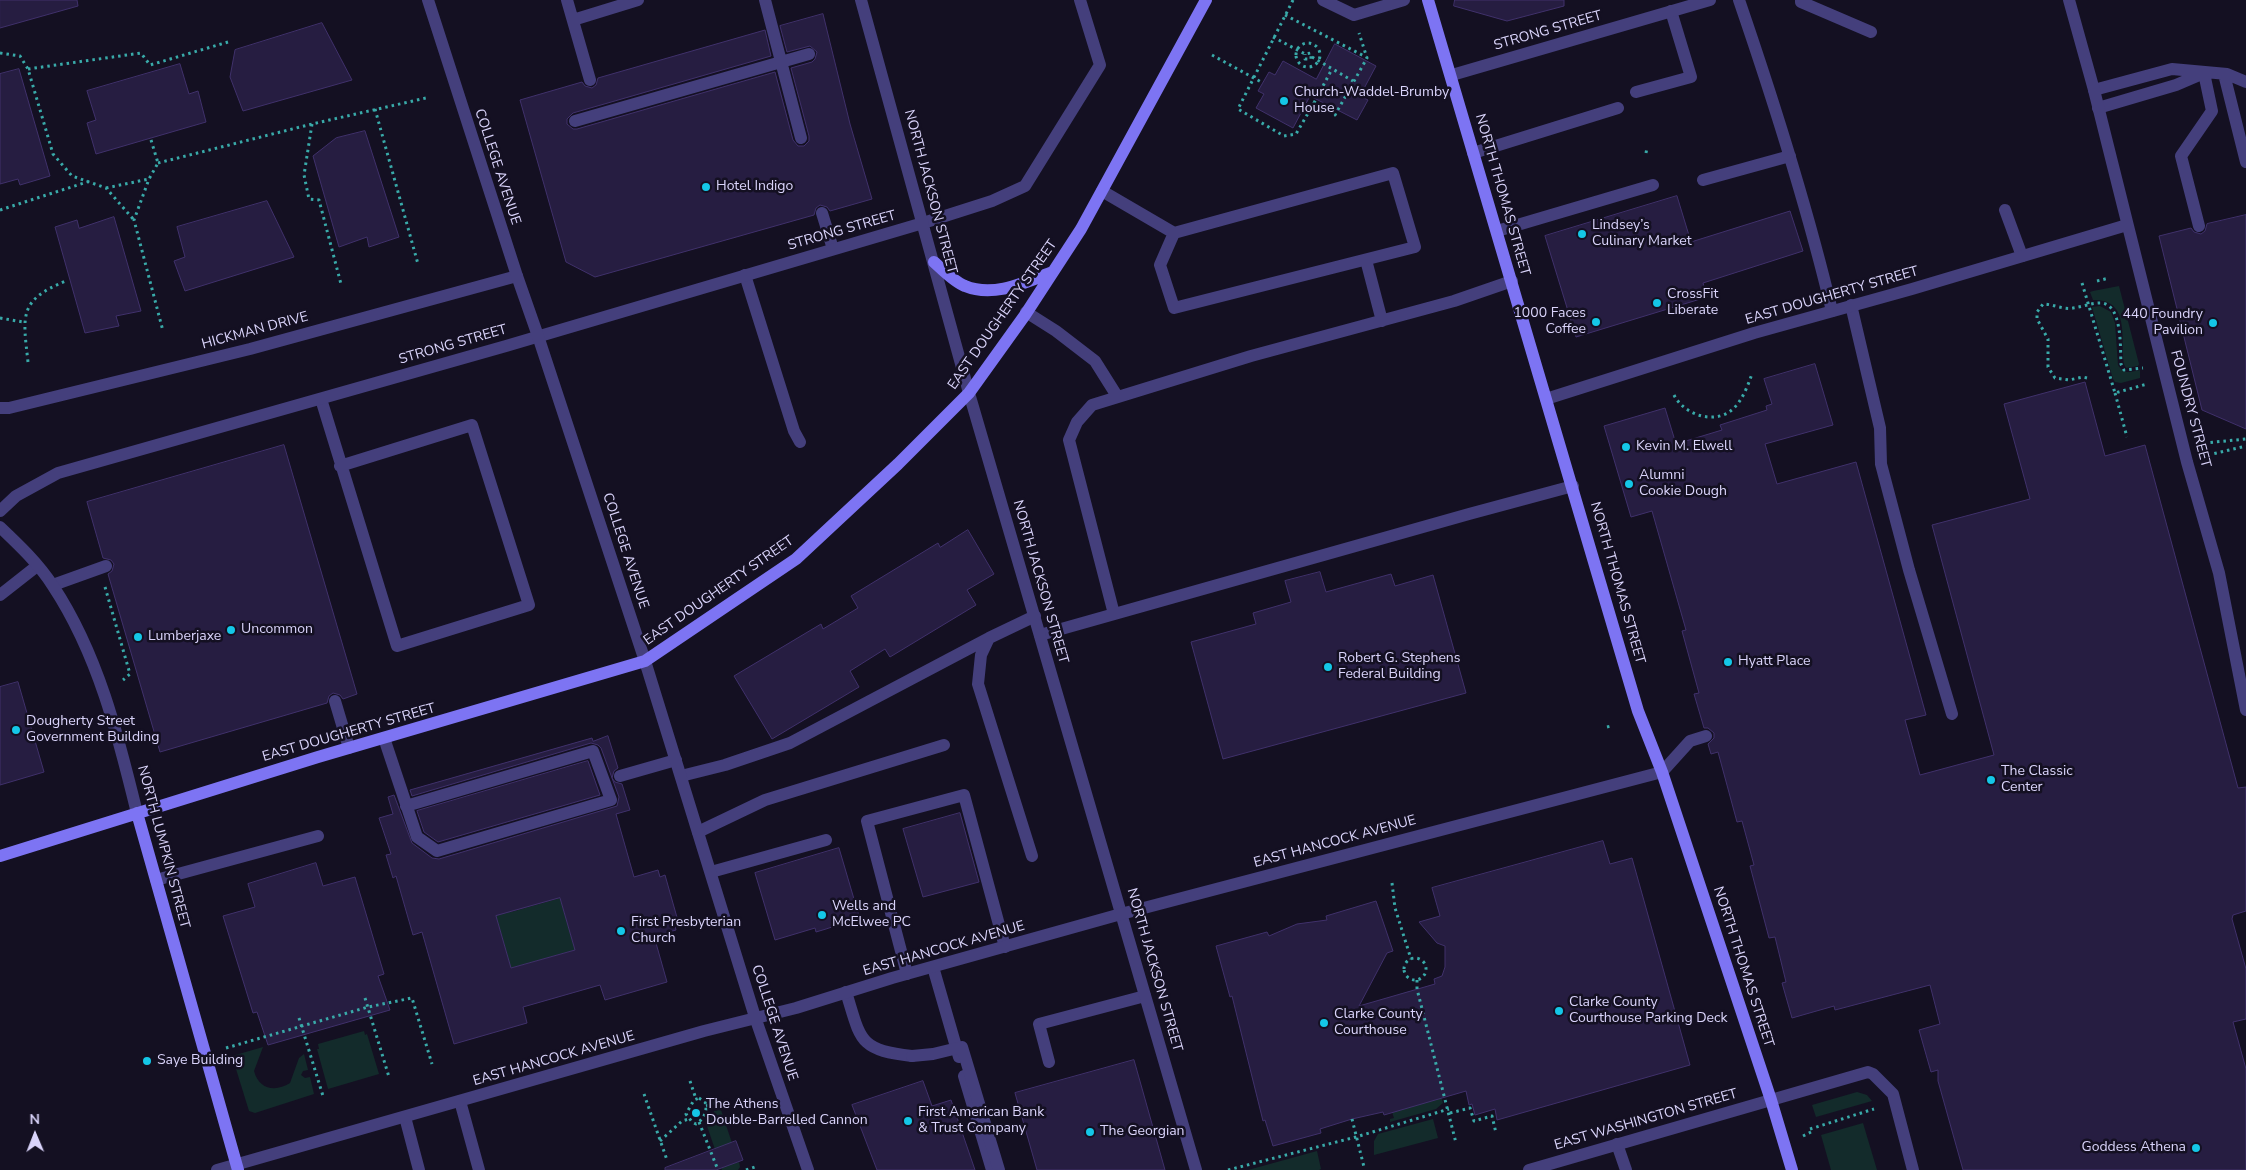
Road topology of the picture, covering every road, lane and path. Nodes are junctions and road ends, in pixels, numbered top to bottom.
1 (428, 0) edge
2 (567, 0) edge
3 (638, 0) edge
4 (765, 0) edge
5 (861, 0) edge
6 (1080, 0) edge
7 (1206, 0) edge
8 (1293, 0) edge
9 (1323, 0) edge
10 (1404, 0) edge
11 (1428, 0) edge
12 (1710, 0) edge
13 (1739, 0) edge
14 (1801, 0) edge
15 (2069, 0) edge
16 (1671, 11) junction
17 (1285, 15) junction
18 (1354, 15) junction
19 (573, 20) junction
20 (1871, 32) dead end
21 (1273, 37) junction
22 (228, 42) dead end
23 (1313, 45) junction
24 (1298, 50) junction
25 (1310, 52) junction
26 (0, 53) edge
27 (809, 54) dead end
28 (1305, 54) junction
29 (1212, 55) dead end
30 (1312, 57) junction
31 (1368, 58) junction
32 (1306, 60) junction
33 (1319, 61) junction
34 (781, 62) junction
35 (1302, 66) junction
36 (28, 69) junction
37 (1332, 69) junction
38 (2204, 72) junction
39 (2224, 74) junction
40 (1452, 75) junction
41 (1252, 77) junction
42 (590, 80) dead end
43 (1352, 81) junction
44 (2246, 82) edge
45 (1263, 83) dead end
46 (2094, 90) junction
47 (1636, 92) dead end
48 (426, 98) dead end
49 (1314, 104) junction
50 (1618, 108) dead end
51 (2098, 108) junction
52 (375, 109) junction
53 (574, 121) dead end
54 (312, 124) junction
55 (801, 138) dead end
56 (151, 140) dead end
57 (1647, 148) dead end
58 (1473, 153) junction
59 (1646, 153) dead end
60 (1790, 156) junction
61 (2246, 162) edge
62 (158, 163) junction
63 (149, 179) junction
64 (90, 180) junction
65 (1703, 180) dead end
66 (1653, 185) dead end
67 (106, 188) junction
68 (1102, 191) junction
69 (0, 210) edge
70 (2005, 210) dead end
71 (822, 213) dead end
72 (134, 220) junction
73 (923, 223) junction
74 (2127, 225) junction
75 (2199, 226) dead end
76 (1498, 231) junction
77 (1174, 233) junction
78 (833, 249) junction
79 (2022, 256) junction
80 (1366, 260) junction
81 (934, 262) junction
82 (418, 264) dead end
83 (1053, 272) junction
84 (745, 275) junction
85 (517, 276) junction
86 (2108, 278) dead end
87 (66, 281) dead end
88 (1512, 281) junction
89 (2097, 281) dead end
90 (2082, 283) dead end
91 (341, 284) dead end
92 (1851, 305) junction
93 (2088, 305) junction
94 (1832, 311) junction
95 (1026, 312) junction
96 (0, 318) edge
97 (1382, 321) junction
98 (24, 322) junction
99 (163, 331) dead end
100 (538, 336) junction
101 (28, 362) dead end
102 (2143, 368) dead end
103 (1752, 374) dead end
104 (2087, 378) dead end
105 (2147, 384) dead end
106 (969, 393) junction
107 (2115, 393) junction
108 (1674, 395) dead end
109 (1117, 396) junction
110 (321, 399) junction
111 (1546, 399) junction
112 (0, 408) edge
113 (2127, 437) dead end
114 (2246, 439) edge
115 (800, 442) dead end
116 (2204, 443) dead end
117 (2246, 446) edge
118 (2208, 455) dead end
119 (340, 466) junction
120 (1573, 486) junction
121 (0, 511) edge
122 (0, 527) edge
123 (37, 566) junction
124 (106, 566) dead end
125 (105, 584) dead end
126 (53, 585) junction
127 (0, 595) edge
128 (1114, 614) junction
129 (1035, 616) junction
130 (1040, 635) junction
131 (989, 638) junction
132 (645, 661) junction
133 (123, 680) dead end
134 (334, 701) dead end
135 (2246, 710) edge
136 (1952, 714) dead end
137 (1706, 736) dead end
138 (384, 738) junction
139 (944, 745) dead end
140 (348, 748) junction
141 (676, 760) junction
142 (1662, 772) junction
143 (620, 776) dead end
144 (681, 776) junction
145 (406, 806) junction
146 (137, 813) junction
147 (698, 832) junction
148 (318, 836) dead end
149 (826, 840) dead end
150 (0, 856) edge
151 (1032, 856) dead end
152 (711, 872) junction
153 (156, 880) junction
154 (1392, 883) dead end
155 (1121, 914) junction
156 (1005, 947) junction
157 (1411, 959) junction
158 (933, 968) junction
159 (907, 974) junction
160 (1417, 980) junction
161 (846, 992) junction
162 (1145, 996) junction
163 (365, 998) dead end
164 (368, 1007) junction
165 (755, 1017) junction
166 (299, 1018) dead end
167 (302, 1026) junction
168 (226, 1048) dead end
169 (1049, 1062) dead end
170 (432, 1064) dead end
171 (388, 1077) dead end
172 (690, 1080) dead end
173 (644, 1094) dead end
174 (323, 1096) dead end
175 (696, 1099) junction
176 (1771, 1100) junction
177 (460, 1101) junction
178 (717, 1102) dead end
179 (706, 1106) junction
180 (1449, 1109) junction
181 (1874, 1109) dead end
182 (1450, 1114) junction
183 (405, 1117) junction
184 (689, 1119) junction
185 (1352, 1119) dead end
186 (699, 1122) junction
187 (1496, 1133) dead end
188 (1356, 1136) junction
189 (1803, 1136) dead end
190 (660, 1141) junction
191 (1456, 1143) dead end
192 (1617, 1144) junction
193 (666, 1160) dead end
194 (238, 1167) edge
195 (755, 1167) dead end
196 (1364, 1167) dead end
197 (217, 1170) edge
198 (419, 1170) edge
199 (478, 1170) edge
200 (718, 1170) edge
201 (746, 1170) edge
202 (808, 1170) edge
203 (992, 1170) edge
204 (999, 1170) edge
205 (1196, 1170) edge
206 (1228, 1170) edge
207 (1529, 1170) edge
208 (1626, 1170) edge
209 (1792, 1170) edge
210 (1913, 1170) edge

1 - 85 street, COLLEGE AVENUE
2 - 19 street
3 - 19 street
4 - 34 street
5 - 73 street, NORTH JACKSON STREET
6 - 73 street, STRONG STREET
7 - 68 main road, EAST DOUGHERTY STREET
8 - 17 path
9 - 18 street
10 - 18 street
11 - 40 main road, NORTH THOMAS STREET
12 - 16 street, STRONG STREET
13 - 60 street
14 - 20 street
15 - 46 street, FOUNDRY STREET
16 - 40 street, STRONG STREET
16 - 47 street
17 - 21 path
17 - 31 path
18 - 31 path
19 - 42 street
21 - 24 path
21 - 41 path
22 - 36 path
23 - 24 path
23 - 25 path
23 - 33 path
24 - 28 path
24 - 35 path
25 - 28 path
25 - 30 path
26 - 36 path
27 - 34 street
28 - 32 path
29 - 41 path
30 - 32 path
30 - 33 path
31 - 43 path
32 - 35 path
33 - 35 path
33 - 37 path
34 - 53 street
34 - 55 street
36 - 64 path
37 - 43 path
37 - 49 path
38 - 39 street
38 - 46 street
38 - 51 street
38 - 75 street
39 - 44 street
39 - 61 street
40 - 58 main road, NORTH THOMAS STREET
41 - 45 path
41 - 49 path
43 - 49 path
46 - 51 street, FOUNDRY STREET
48 - 52 path
50 - 58 street
51 - 74 street, FOUNDRY STREET
52 - 54 path
52 - 82 path
54 - 62 path
54 - 91 path
56 - 62 path
57 - 59 path
58 - 76 main road, NORTH THOMAS STREET
60 - 65 street
60 - 94 street
62 - 63 path
63 - 67 path
63 - 72 path
64 - 67 path
64 - 69 path
66 - 76 street
67 - 72 path
68 - 77 street
68 - 83 main road, EAST DOUGHERTY STREET
70 - 79 street
71 - 78 street
72 - 99 path
73 - 78 street, STRONG STREET
73 - 81 street, NORTH JACKSON STREET
74 - 79 street, EAST DOUGHERTY STREET
74 - 135 street, FOUNDRY STREET
76 - 88 main road, NORTH THOMAS STREET
77 - 80 street
77 - 80 street
78 - 84 street, STRONG STREET
79 - 92 street, EAST DOUGHERTY STREET
80 - 97 street
81 - 83 main road
81 - 106 street, NORTH JACKSON STREET
83 - 95 main road, EAST DOUGHERTY STREET
84 - 100 street, STRONG STREET
84 - 115 street
85 - 100 street, COLLEGE AVENUE
85 - 112 street, HICKMAN DRIVE
86 - 89 path
87 - 98 path
88 - 97 street
88 - 111 main road, NORTH THOMAS STREET
90 - 93 path
92 - 94 street, EAST DOUGHERTY STREET
92 - 136 street
93 - 102 path
93 - 104 path
93 - 107 path
94 - 111 street, EAST DOUGHERTY STREET
95 - 106 main road, EAST DOUGHERTY STREET
95 - 109 street
96 - 98 path
97 - 109 street
98 - 101 path
100 - 110 street, STRONG STREET
100 - 132 street, COLLEGE AVENUE
103 - 108 path
105 - 107 path
106 - 129 street, NORTH JACKSON STREET
106 - 132 main road, EAST DOUGHERTY STREET
107 - 113 path
109 - 128 street
110 - 119 street
110 - 121 street, STRONG STREET
111 - 120 main road, NORTH THOMAS STREET
114 - 116 path
117 - 118 path
119 - 119 street
120 - 128 street
120 - 142 main road, NORTH THOMAS STREET
122 - 123 street, NORTH LUMPKIN STREET
123 - 126 street, NORTH LUMPKIN STREET
123 - 127 street
124 - 126 street
125 - 133 path
126 - 146 street, NORTH LUMPKIN STREET
128 - 130 street
129 - 130 street, NORTH JACKSON STREET
129 - 131 street
130 - 155 street, NORTH JACKSON STREET
131 - 144 street
131 - 151 street
132 - 138 main road, EAST DOUGHERTY STREET
132 - 141 street, COLLEGE AVENUE
134 - 140 street
137 - 142 street
138 - 140 main road, EAST DOUGHERTY STREET
138 - 145 street
139 - 147 street
140 - 146 main road, EAST DOUGHERTY STREET
141 - 143 street
141 - 144 street, COLLEGE AVENUE
142 - 155 street, EAST HANCOCK AVENUE
142 - 176 main road, NORTH THOMAS STREET
144 - 147 street, COLLEGE AVENUE
145 - 145 street
146 - 150 main road, EAST DOUGHERTY STREET
146 - 153 main road, NORTH LUMPKIN STREET
147 - 152 street, COLLEGE AVENUE
148 - 153 street
149 - 152 street
152 - 165 street, COLLEGE AVENUE
153 - 194 main road, NORTH LUMPKIN STREET
154 - 157 path
155 - 156 street, EAST HANCOCK AVENUE
155 - 162 street, NORTH JACKSON STREET
156 - 158 street, EAST HANCOCK AVENUE
156 - 159 street
157 - 160 path
157 - 160 path
158 - 159 street, EAST HANCOCK AVENUE
158 - 203 street
159 - 161 street, EAST HANCOCK AVENUE
160 - 180 path
161 - 165 street, EAST HANCOCK AVENUE
161 - 204 street, bridge
162 - 169 street
162 - 205 street, NORTH JACKSON STREET
163 - 164 path
164 - 167 path
164 - 170 path
164 - 171 path
165 - 177 street, EAST HANCOCK AVENUE
165 - 202 street, COLLEGE AVENUE
166 - 167 path
167 - 168 path
167 - 174 path
172 - 175 path
173 - 190 path
175 - 179 path
175 - 184 path
176 - 192 street, EAST WASHINGTON STREET
176 - 209 main road, NORTH THOMAS STREET
176 - 210 street, EAST WASHINGTON STREET
177 - 183 street, EAST HANCOCK AVENUE
177 - 199 street
178 - 179 path
179 - 186 path
180 - 182 path
180 - 188 path
181 - 189 path
182 - 187 path
182 - 191 path
183 - 194 street, EAST HANCOCK AVENUE
183 - 198 street
184 - 186 path
184 - 190 path
185 - 188 path
186 - 200 path
188 - 196 path
188 - 206 path
190 - 193 path
192 - 207 street, EAST WASHINGTON STREET
192 - 208 street
194 - 197 street, EAST HANCOCK AVENUE
195 - 201 path

